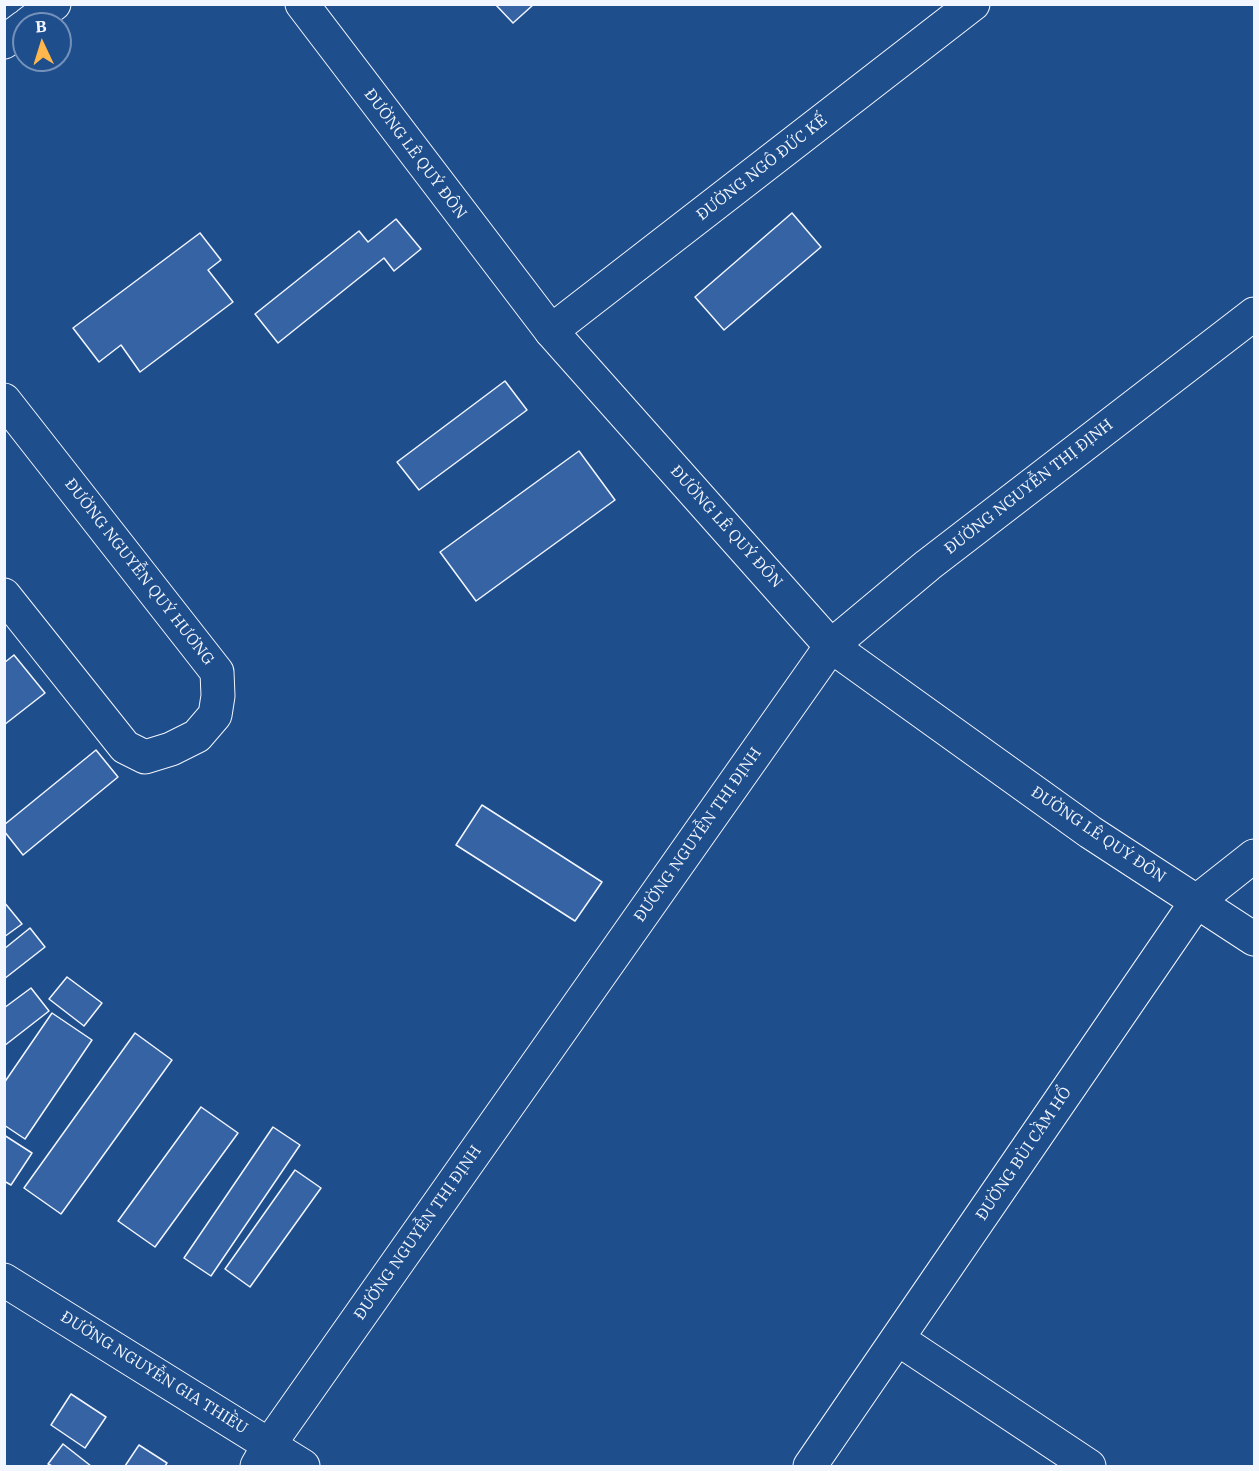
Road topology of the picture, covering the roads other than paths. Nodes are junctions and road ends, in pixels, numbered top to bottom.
1 (302, 4) edge
2 (973, 4) edge
3 (1254, 314) edge
4 (551, 331) junction
5 (4, 400) edge
6 (4, 595) edge
7 (831, 646) junction
8 (1254, 856) edge
9 (1197, 901) junction
10 (1254, 939) edge
11 (4, 1280) edge
12 (898, 1339) junction
13 (263, 1456) edge
14 (303, 1467) edge
15 (810, 1467) edge
16 (1089, 1467) edge

1 - 4 street, ĐƯỜNG LÊ QUÝ ĐÔN
2 - 4 street, ĐƯỜNG NGÔ ĐỨC KẾ
3 - 7 street, ĐƯỜNG NGUYỄN THỊ ĐỊNH
4 - 7 street, ĐƯỜNG LÊ QUÝ ĐÔN
5 - 6 street, ĐƯỜNG NGUYỄN QUÝ HƯƠNG
7 - 9 street, ĐƯỜNG LÊ QUÝ ĐÔN
7 - 13 street, ĐƯỜNG NGUYỄN THỊ ĐỊNH
8 - 9 street, ĐƯỜNG BÙI CẦM HỔ
9 - 10 street, ĐƯỜNG LÊ QUÝ ĐÔN
9 - 12 street, ĐƯỜNG BÙI CẦM HỔ
11 - 13 street, ĐƯỜNG NGUYỄN GIA THIỀU
12 - 15 street, ĐƯỜNG BÙI CẦM HỔ
12 - 16 street
13 - 14 street, ĐƯỜNG NGUYỄN GIA THIỀU

